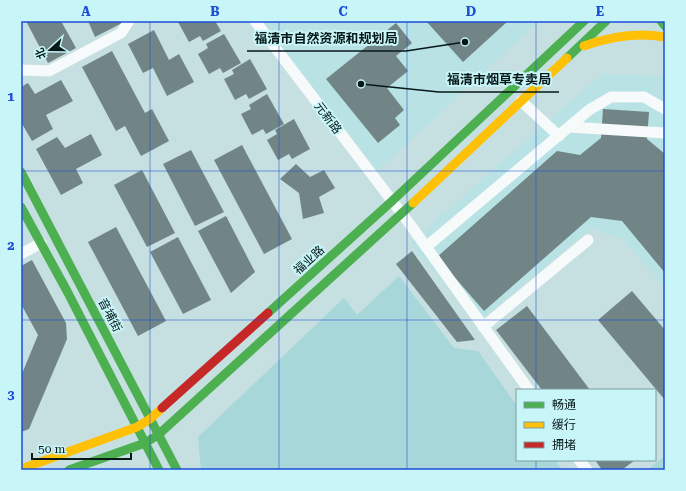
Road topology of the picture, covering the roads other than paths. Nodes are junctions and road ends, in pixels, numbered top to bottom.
1 (129, 21) edge
2 (255, 21) edge
3 (574, 21) edge
4 (584, 21) edge
5 (606, 21) edge
6 (661, 21) edge
7 (665, 26) edge
8 (665, 37) edge
9 (565, 39) junction
10 (575, 49) junction
11 (21, 70) edge
12 (521, 101) junction
13 (665, 109) edge
14 (569, 127) junction
15 (665, 132) edge
16 (559, 136) junction
17 (21, 172) edge
18 (391, 202) junction
19 (21, 207) edge
20 (401, 214) junction
21 (588, 240) dead end
22 (41, 243) junction
23 (426, 246) junction
24 (21, 254) edge
25 (483, 327) junction
26 (528, 389) edge
27 (150, 419) junction
28 (137, 427) junction
29 (158, 435) junction
30 (145, 443) junction
31 (580, 461) edge
32 (21, 469) edge
33 (69, 470) edge
34 (159, 470) edge
35 (177, 470) edge
36 (587, 470) edge

1 - 11 street
2 - 18 street, 元新路
3 - 9 street
4 - 9 street, 福业路
5 - 10 street
6 - 7 street
8 - 10 street
9 - 18 street, 福业路
10 - 12 street
12 - 16 street
12 - 20 street
13 - 14 street
14 - 15 street
14 - 16 street
16 - 23 street
17 - 27 street, 音埔街
18 - 20 street, 元新路
18 - 27 street, 福业路
19 - 22 street
20 - 23 street, 元新路
20 - 29 street
21 - 25 street
22 - 24 street
22 - 28 street
23 - 25 street, 元新路
25 - 26 street, 元新路
27 - 28 street, 福业路
27 - 29 street, 音埔街
28 - 30 street
28 - 32 street, 福业路
29 - 30 street
29 - 35 street, 音埔街
30 - 33 street
30 - 34 street
31 - 36 street

